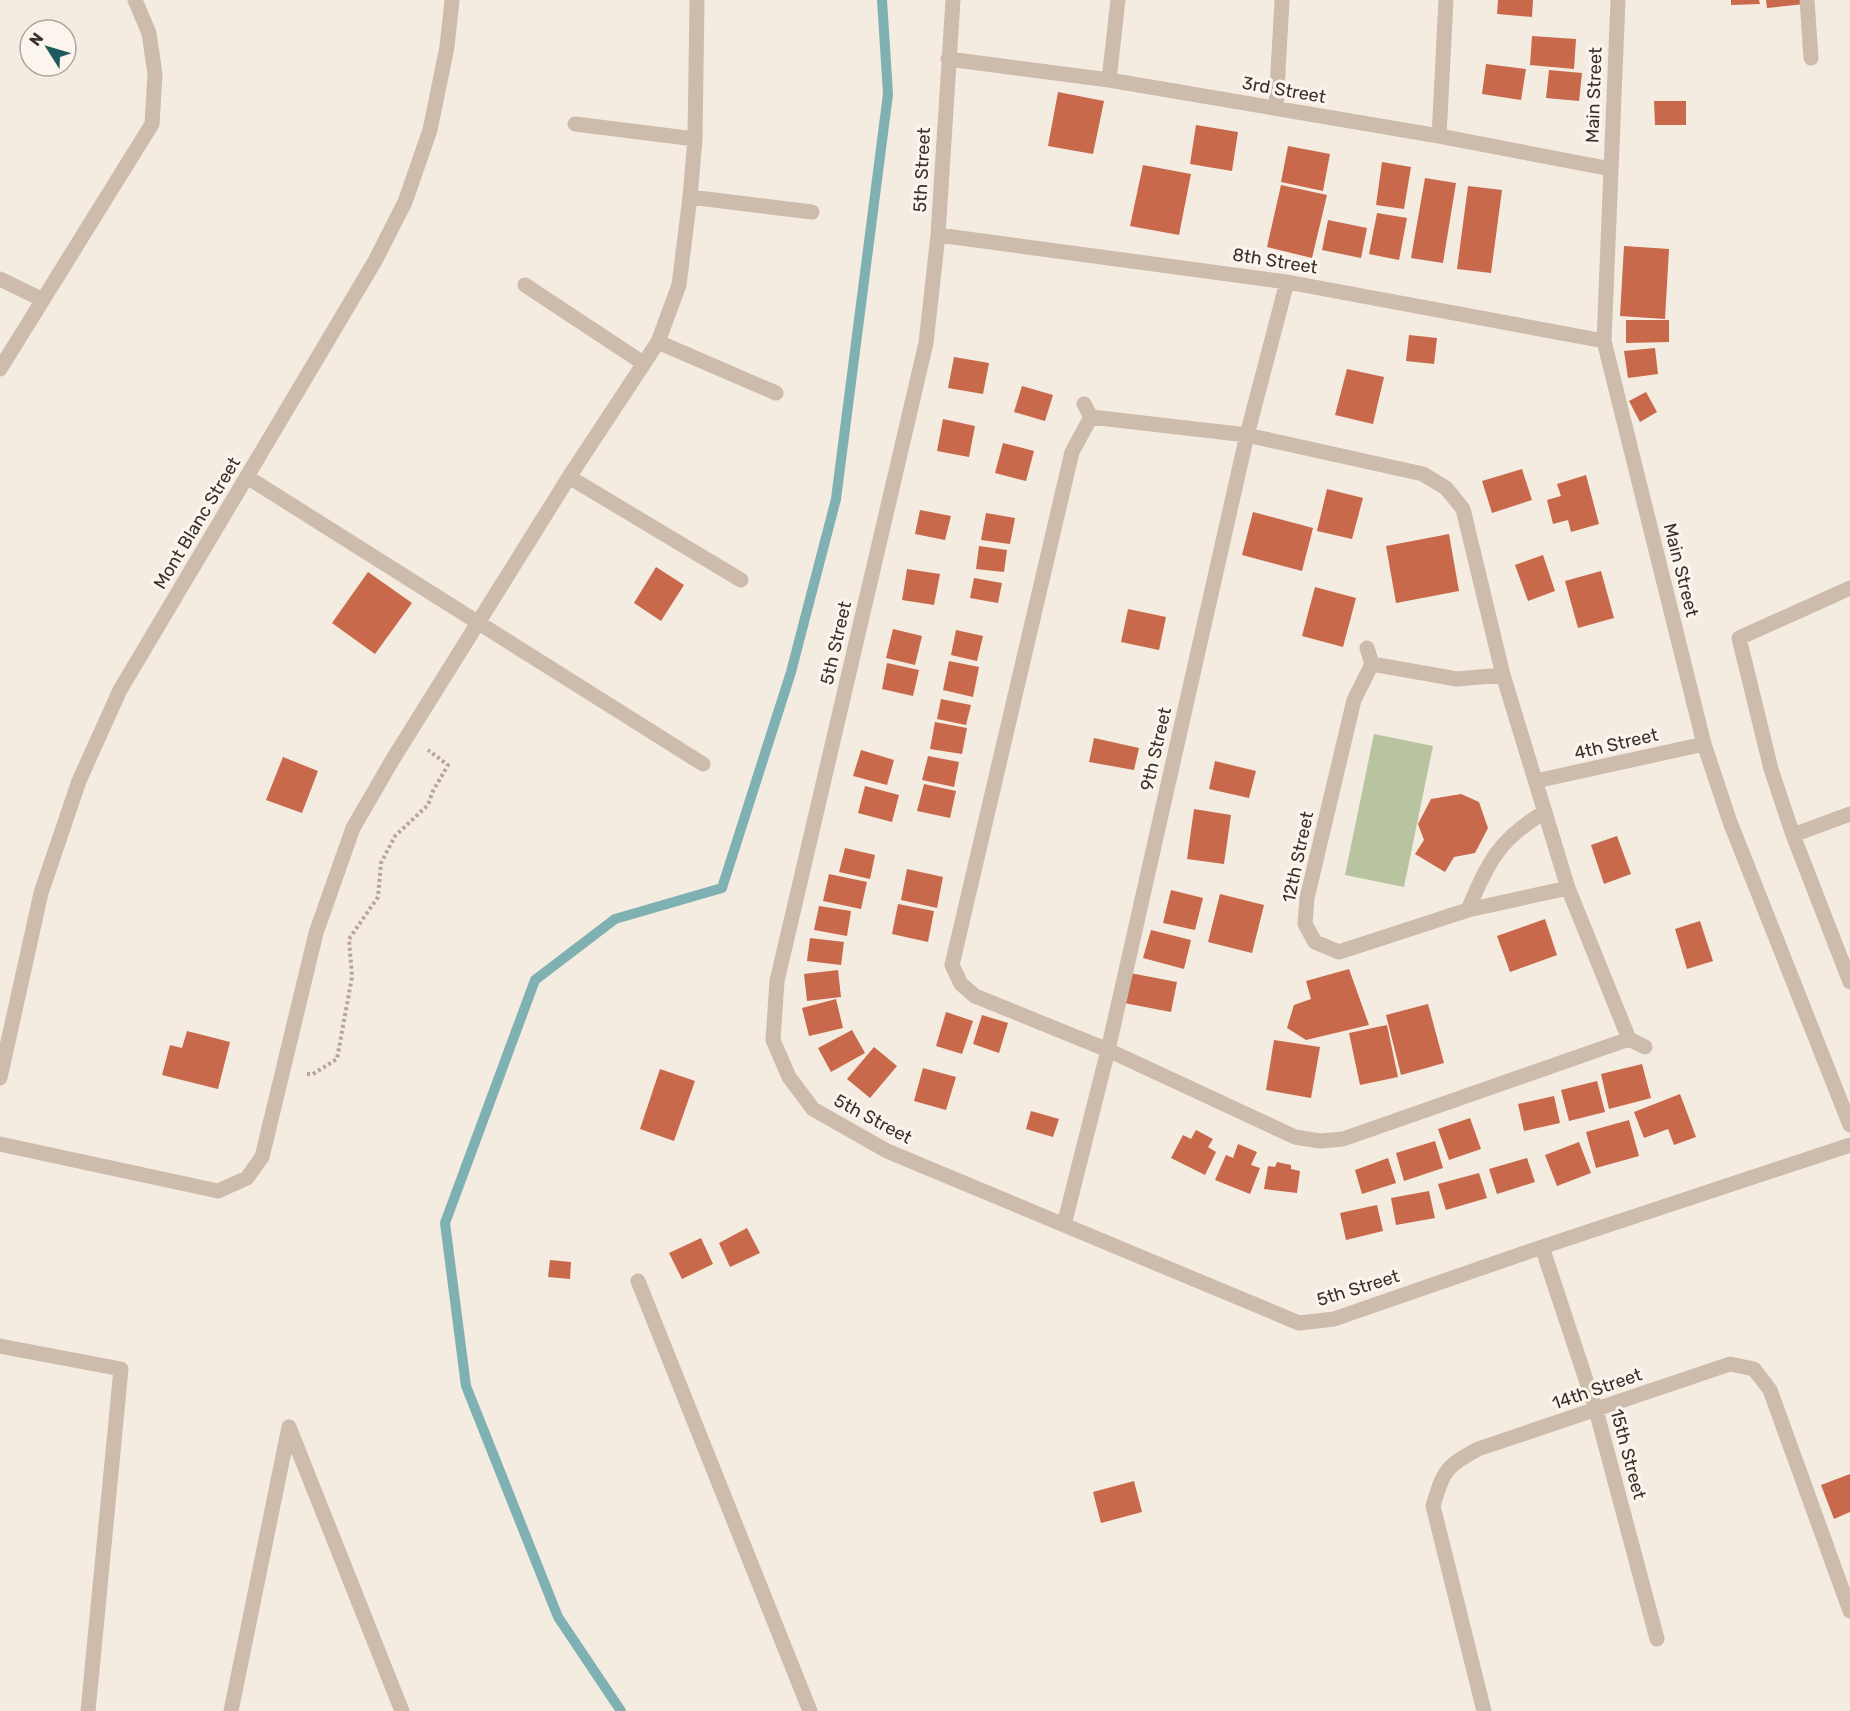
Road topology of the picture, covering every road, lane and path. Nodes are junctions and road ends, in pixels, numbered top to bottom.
1 (135, 0) edge
2 (452, 0) edge
3 (697, 0) edge
4 (953, 0) edge
5 (1118, 0) edge
6 (1282, 0) edge
7 (1446, 0) edge
8 (1618, 0) edge
9 (1807, 0) edge
10 (1810, 58) dead end
11 (948, 59) junction
12 (1109, 80) junction
13 (1276, 108) junction
14 (575, 124) dead end
15 (1439, 136) junction
16 (695, 139) junction
17 (1611, 169) junction
18 (690, 197) junction
19 (812, 212) dead end
20 (938, 235) junction
21 (0, 279) edge
22 (1287, 282) junction
23 (525, 285) dead end
24 (43, 300) junction
25 (1604, 341) junction
26 (658, 342) junction
27 (643, 363) junction
28 (0, 369) edge
29 (776, 393) dead end
30 (1247, 435) junction
31 (247, 477) junction
32 (569, 477) junction
33 (741, 580) dead end
34 (1850, 588) edge
35 (479, 622) junction
36 (1367, 648) dead end
37 (1372, 663) junction
38 (1503, 675) junction
39 (408, 735) junction
40 (1704, 744) junction
41 (703, 764) dead end
42 (1536, 782) junction
43 (1545, 812) junction
44 (1850, 814) edge
45 (1793, 835) junction
46 (1568, 888) junction
47 (1468, 910) junction
48 (1850, 982) edge
49 (1629, 1039) junction
50 (1644, 1047) dead end
51 (1108, 1050) junction
52 (282, 1072) junction
53 (0, 1078) edge
54 (1850, 1125) edge
55 (0, 1144) edge
56 (1850, 1145) edge
57 (1064, 1225) junction
58 (1542, 1247) junction
59 (638, 1281) dead end
60 (0, 1346) edge
61 (1596, 1410) junction
62 (1850, 1611) edge
63 (1657, 1639) dead end
64 (88, 1711) edge
65 (231, 1711) edge
66 (402, 1711) edge
67 (810, 1711) edge
68 (1484, 1711) edge

1 - 24 street
2 - 31 street, Mont Blanc Street
3 - 16 street
4 - 11 street, 5th Street
5 - 12 street
6 - 13 street
7 - 15 street
8 - 17 street, Main Street
9 - 10 street
11 - 12 street, 3rd Street
11 - 20 street, 5th Street
12 - 13 street, 3rd Street
13 - 15 street, 3rd Street
14 - 16 street
15 - 17 street, 3rd Street
16 - 18 street
17 - 25 street, Main Street
18 - 19 street
18 - 26 street
20 - 22 street, 8th Street
20 - 57 street, 5th Street
21 - 24 street
22 - 25 street, 8th Street
22 - 30 street, 9th Street
23 - 27 street
24 - 28 street
25 - 40 street, Main Street
26 - 27 street
26 - 29 street
27 - 32 street
30 - 38 street
30 - 51 street, 9th Street
30 - 51 street
31 - 35 street
31 - 53 street, Mont Blanc Street
32 - 33 street
32 - 35 street
34 - 45 street
35 - 39 street
35 - 41 street
36 - 37 street
37 - 38 street
37 - 47 street, 12th Street
38 - 42 street
39 - 52 street
39 - 52 path
40 - 42 street, 4th Street
40 - 54 street, Main Street
42 - 43 street
43 - 46 street
43 - 47 street
44 - 45 street
45 - 48 street
46 - 47 street, 12th Street
46 - 49 street
49 - 50 street
49 - 51 street
51 - 57 street, 9th Street
52 - 55 street
56 - 58 street, 5th Street
57 - 58 street, 5th Street
58 - 61 street, 15th Street
59 - 67 street
60 - 64 street
61 - 62 street, 14th Street
61 - 63 street, 15th Street
61 - 68 street, 14th Street
65 - 66 street

